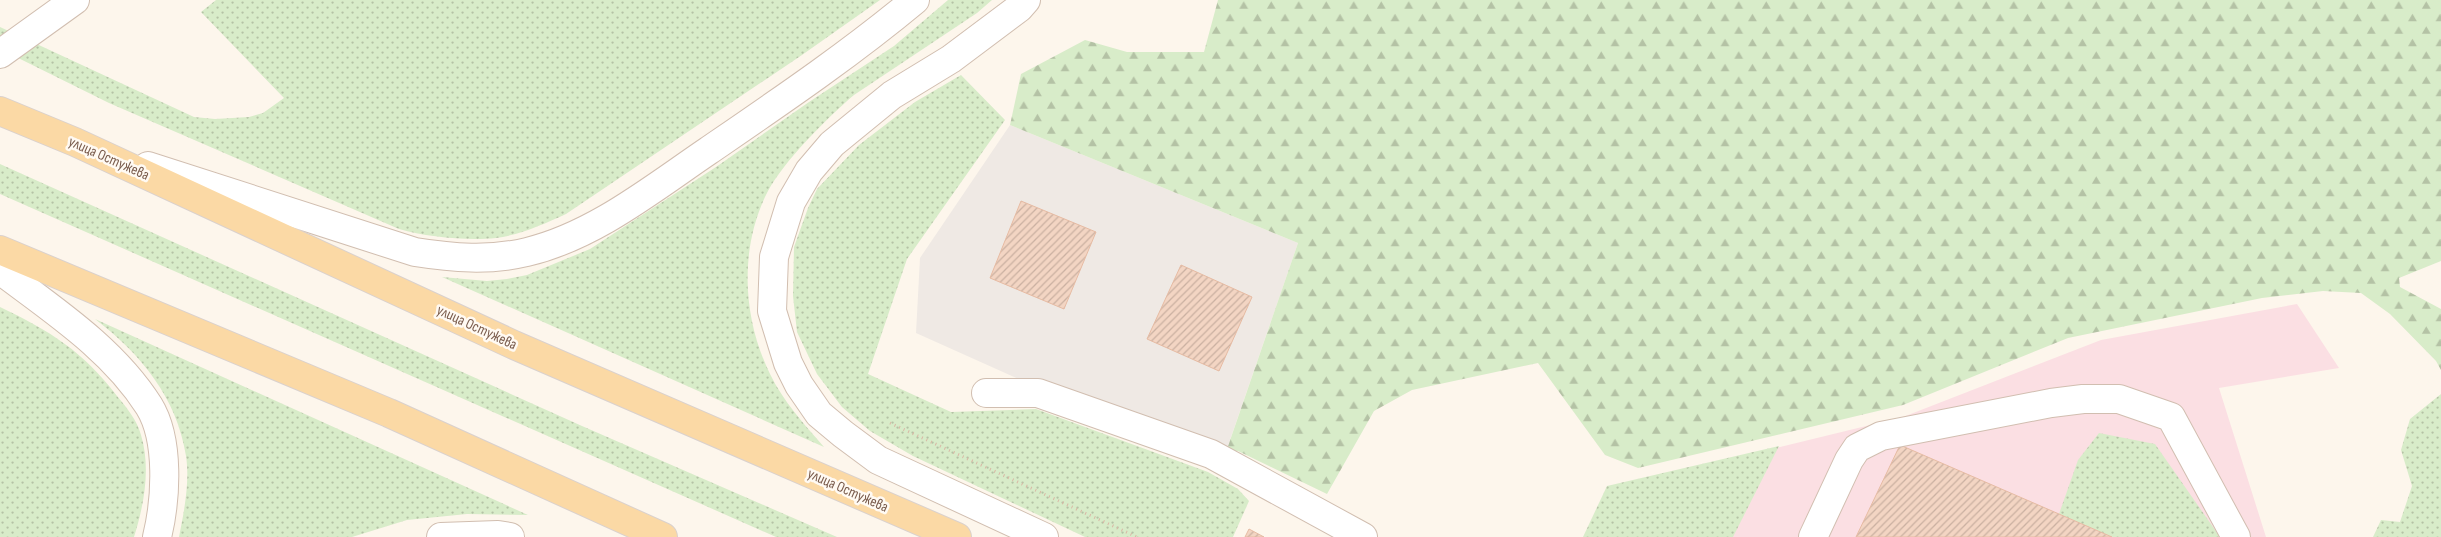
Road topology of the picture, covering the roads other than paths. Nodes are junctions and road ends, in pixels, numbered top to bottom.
1 (75, 0) edge
2 (915, 0) edge
3 (1026, 0) edge
4 (0, 54) edge
5 (0, 111) edge
6 (75, 142) junction
7 (0, 250) edge
8 (0, 270) edge
9 (986, 392) dead end
10 (157, 537) edge
11 (441, 537) edge
12 (510, 537) edge
13 (664, 537) edge
14 (957, 537) edge
15 (1044, 537) edge
16 (1363, 537) edge
17 (1813, 537) edge
18 (2236, 537) edge

1 - 4 street
2 - 6 street
3 - 15 street
5 - 6 main road, улица Остужева
6 - 14 main road, улица Остужева
7 - 13 main road
8 - 10 street
9 - 16 street
11 - 12 street
17 - 18 street

